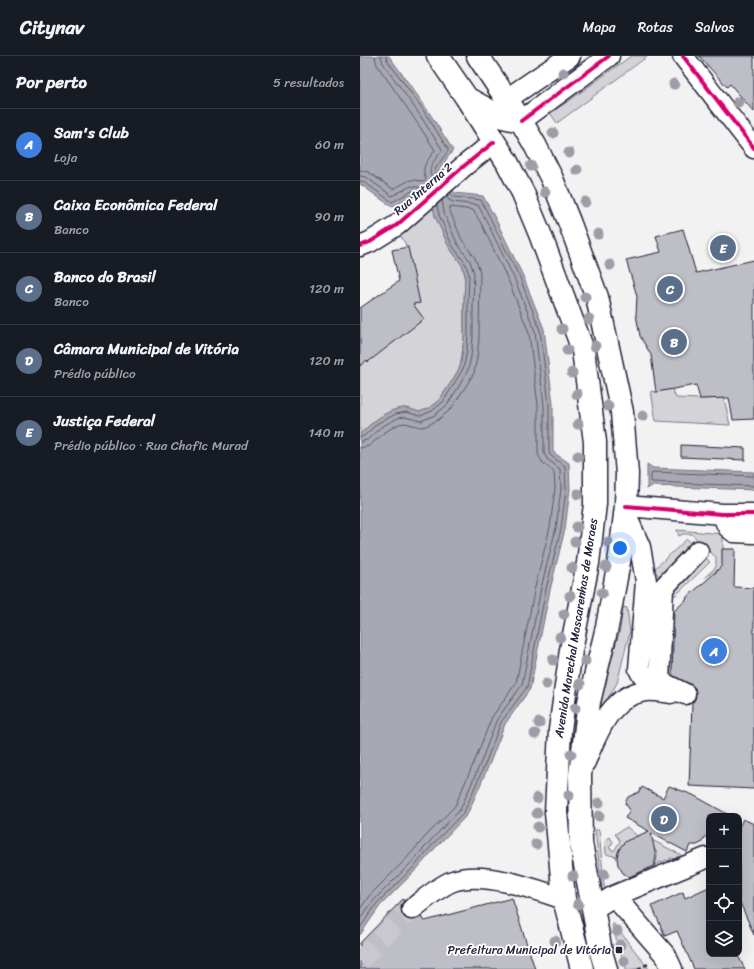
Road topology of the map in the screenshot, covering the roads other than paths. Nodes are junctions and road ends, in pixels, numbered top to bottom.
1 (438, 56) edge
2 (478, 56) edge
3 (570, 56) edge
4 (609, 56) edge
5 (682, 56) edge
6 (466, 97) junction
7 (507, 99) junction
8 (521, 121) junction
9 (494, 142) junction
10 (754, 148) edge
11 (363, 240) edge
12 (595, 468) junction
13 (626, 510) junction
14 (722, 514) junction
15 (754, 514) edge
16 (754, 533) edge
17 (698, 551) dead end
18 (659, 681) junction
19 (580, 775) junction
20 (706, 858) dead end
21 (614, 896) junction
22 (564, 899) junction
23 (412, 909) tunnel mouth
24 (593, 909) junction
25 (582, 969) edge
26 (606, 969) edge
27 (672, 969) edge

1 - 6 main road, Avenida Marechal Mascarenhas de Moraes
2 - 7 main road, Avenida Marechal Mascarenhas de Moraes
3 - 7 street
4 - 8 street
5 - 10 street
6 - 8 main road
6 - 9 main road, Avenida Marechal Mascarenhas de Moraes
7 - 8 main road, Avenida Marechal Mascarenhas de Moraes
8 - 13 main road, Avenida Marechal Mascarenhas de Moraes
9 - 11 street, Rua Interna 2
9 - 12 main road, Avenida Marechal Mascarenhas de Moraes
12 - 13 main road
12 - 22 main road, Avenida Marechal Mascarenhas de Moraes
13 - 14 street
13 - 18 street
13 - 19 main road, Avenida Marechal Mascarenhas de Moraes
14 - 15 street
14 - 16 street
17 - 18 street
18 - 19 street
19 - 24 main road, Avenida Marechal Mascarenhas de Moraes
20 - 21 street
21 - 24 street
21 - 27 street
22 - 23 street
22 - 25 main road, Avenida Marechal Mascarenhas de Moraes
24 - 26 main road, Avenida Marechal Mascarenhas de Moraes

